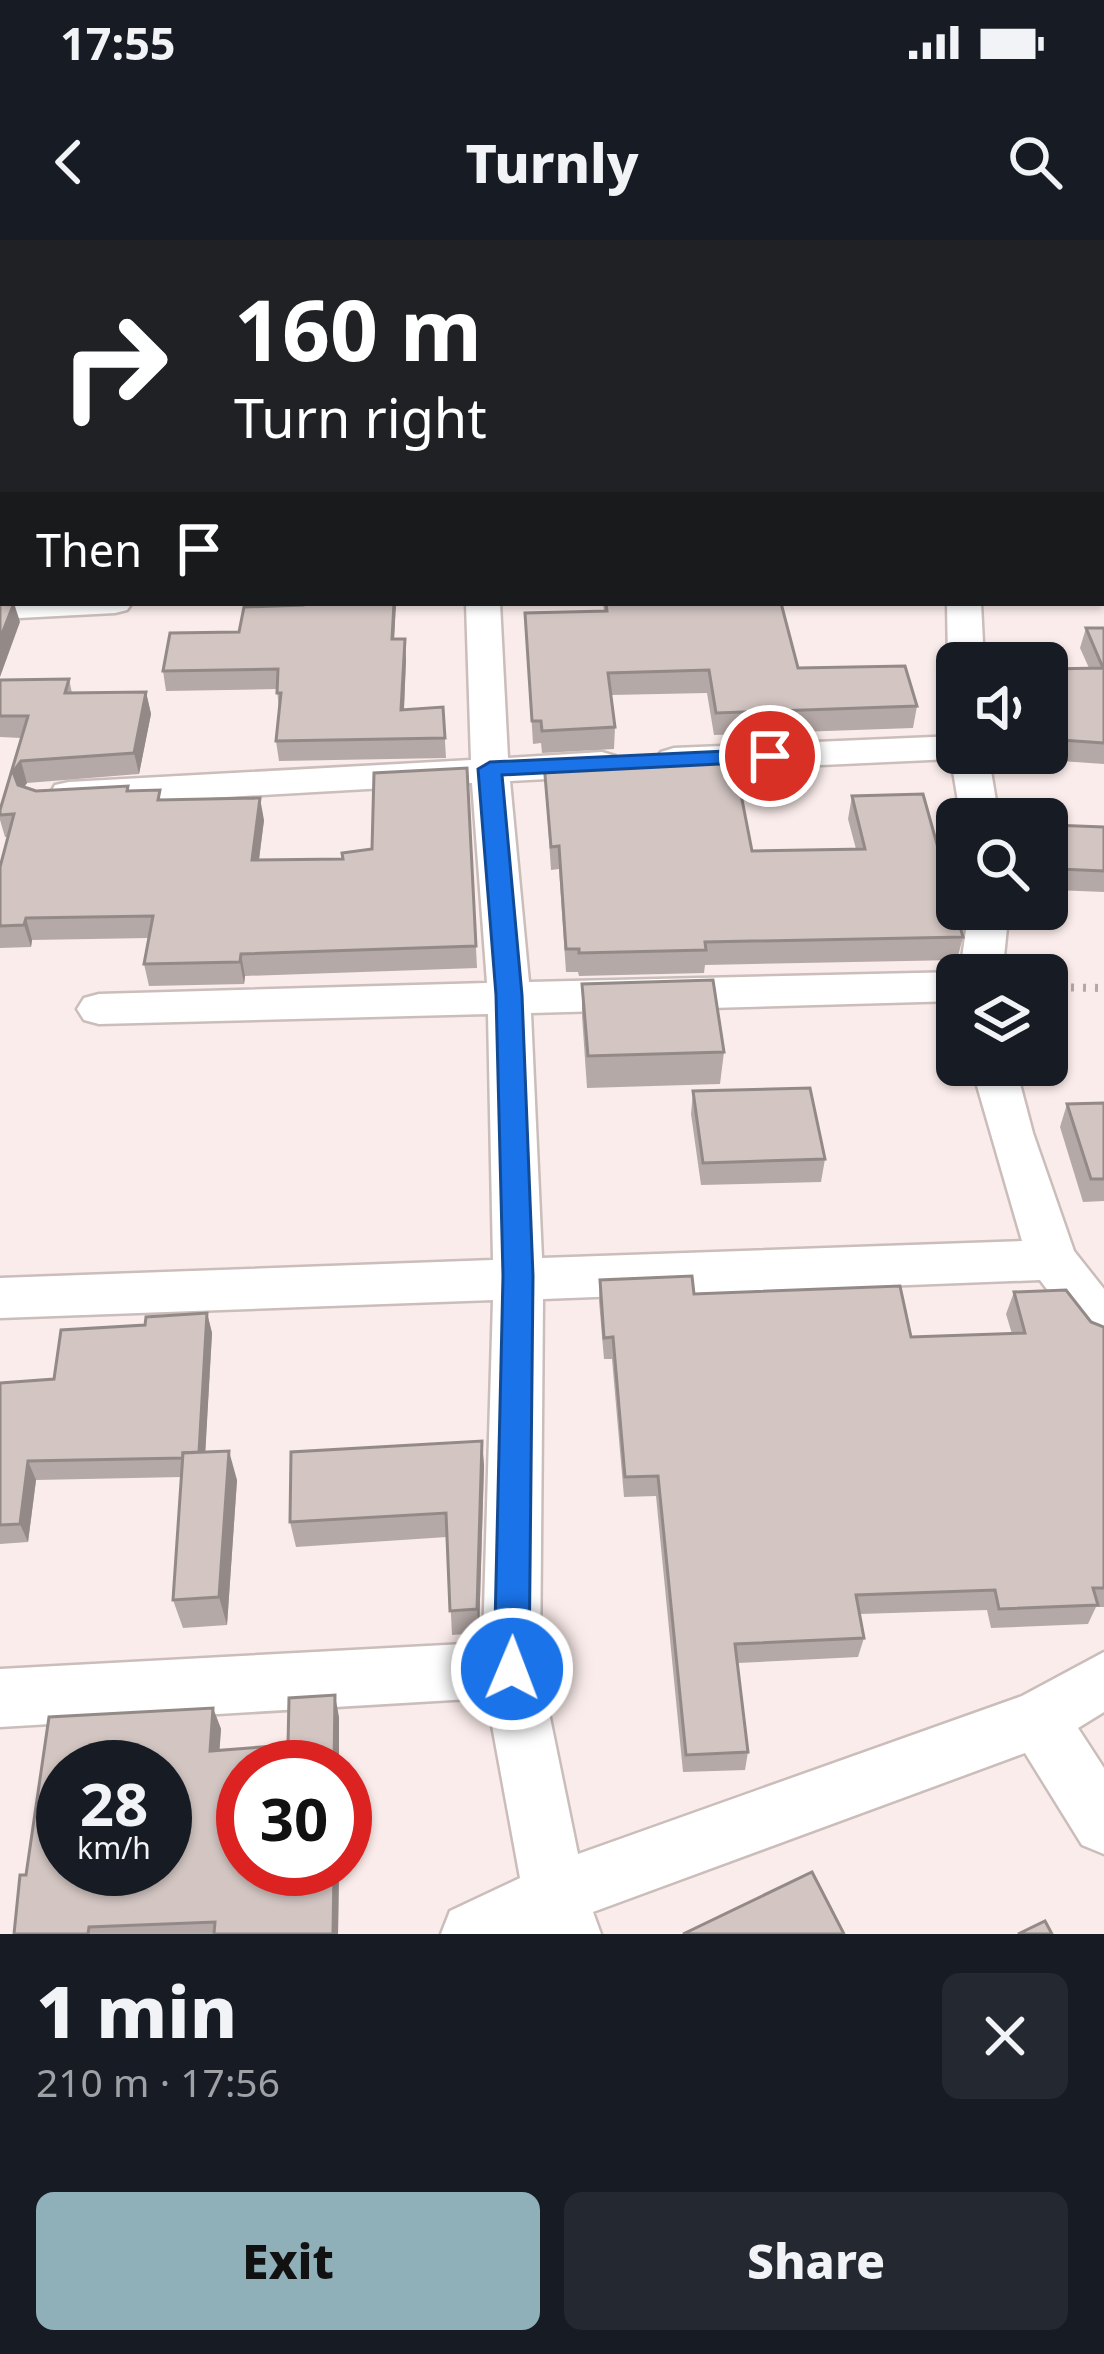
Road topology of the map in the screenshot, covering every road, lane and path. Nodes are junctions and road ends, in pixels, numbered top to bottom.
1 (58, 606) edge
2 (483, 606) edge
3 (964, 606) edge
4 (0, 609) edge
5 (965, 642) edge
6 (936, 748) edge
7 (490, 769) junction
8 (42, 796) edge
9 (936, 986) edge
10 (1068, 987) edge
11 (1104, 988) edge
12 (509, 995) junction
13 (99, 1009) dead end
14 (998, 1086) edge
15 (1053, 1261) junction
16 (518, 1276) junction
17 (0, 1298) edge
18 (1104, 1326) edge
19 (512, 1669) junction
20 (1104, 1680) edge
21 (0, 1698) edge
22 (1037, 1719) junction
23 (1104, 1822) edge
24 (562, 1914) edge
25 (473, 1934) edge

1 - 4 street
2 - 7 street
3 - 5 street
6 - 7 street
7 - 8 street
7 - 12 street
9 - 12 street
10 - 11 path
12 - 13 street
12 - 16 street
14 - 15 street
15 - 16 street
15 - 18 street
16 - 17 street
16 - 19 street
19 - 21 street
19 - 24 street
20 - 22 street
22 - 23 street
22 - 24 street
24 - 25 street

